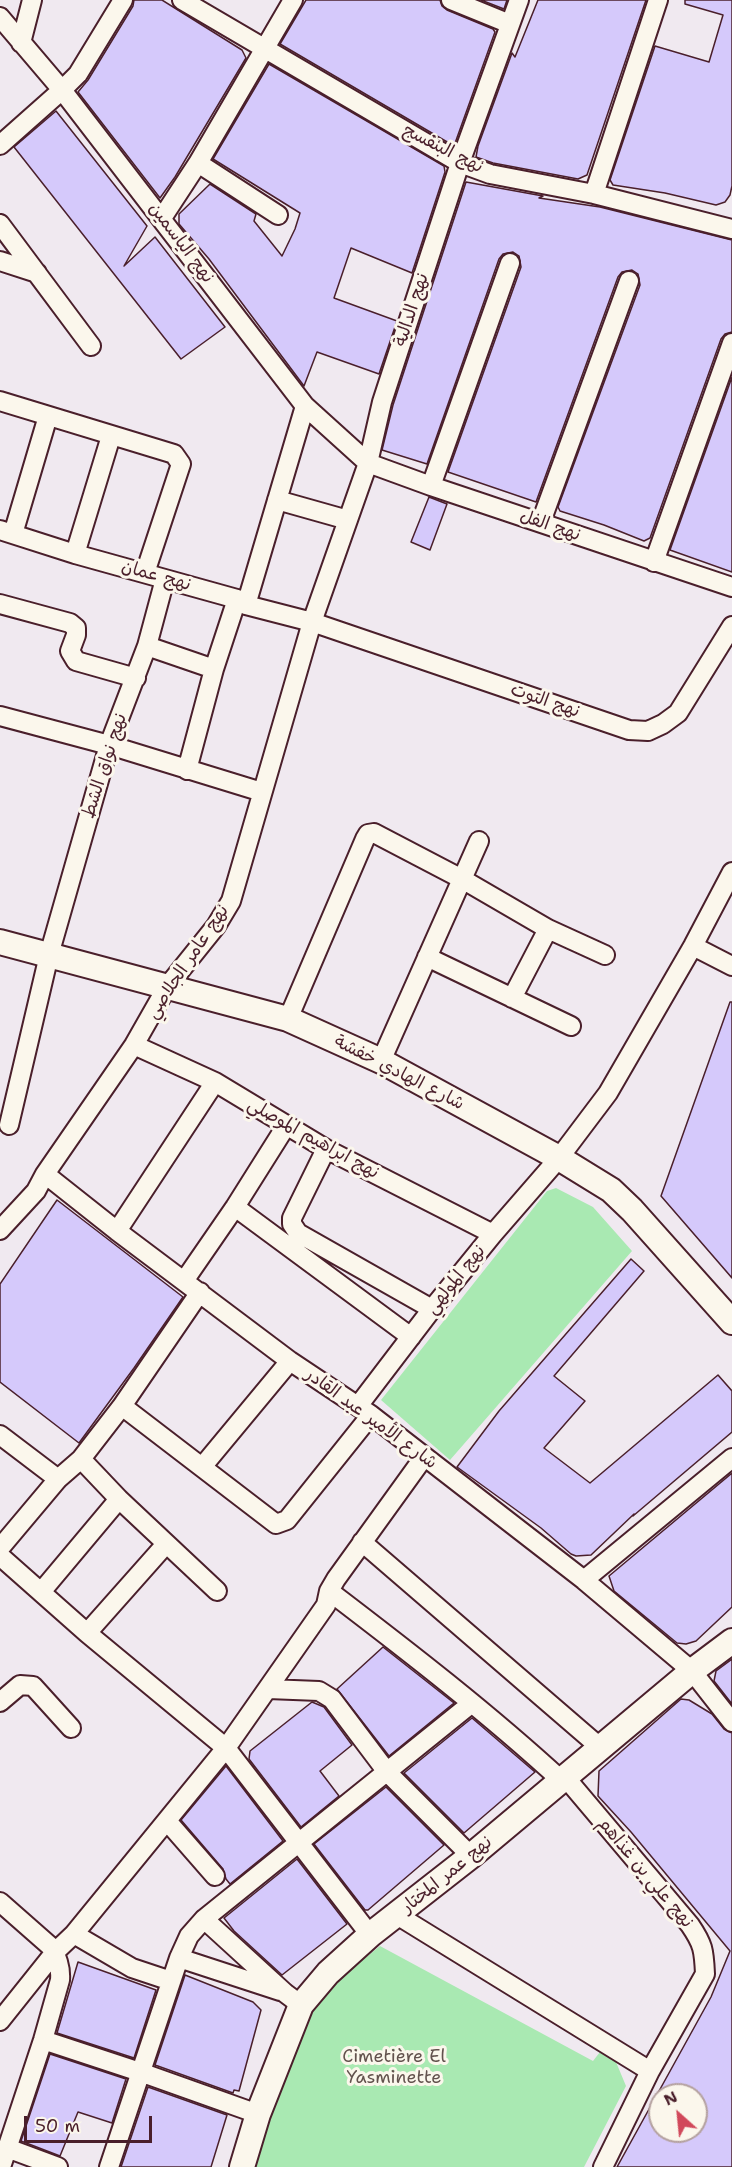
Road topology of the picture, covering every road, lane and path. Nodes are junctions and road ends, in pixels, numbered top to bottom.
1 (32, 0) edge
2 (123, 0) edge
3 (182, 0) edge
4 (293, 0) edge
5 (451, 0) edge
6 (519, 0) edge
7 (658, 0) edge
8 (0, 17) edge
9 (510, 24) junction
10 (21, 44) junction
11 (266, 49) junction
12 (63, 90) junction
13 (0, 145) edge
14 (198, 163) junction
15 (460, 163) junction
16 (594, 194) junction
17 (279, 215) dead end
18 (162, 218) junction
19 (0, 224) edge
20 (732, 230) edge
21 (0, 261) edge
22 (510, 263) dead end
23 (37, 273) junction
24 (629, 281) dead end
25 (732, 343) edge
26 (91, 346) dead end
27 (0, 401) edge
28 (305, 406) junction
29 (48, 416) junction
30 (111, 436) junction
31 (368, 463) junction
32 (431, 486) junction
33 (277, 500) junction
34 (348, 519) junction
35 (541, 522) junction
36 (6, 532) edge
37 (75, 554) junction
38 (654, 562) junction
39 (145, 573) junction
40 (165, 579) junction
41 (732, 587) edge
42 (242, 602) junction
43 (0, 604) edge
44 (312, 622) junction
45 (732, 626) edge
46 (147, 646) junction
47 (214, 669) junction
48 (136, 678) junction
49 (0, 716) edge
50 (109, 745) junction
51 (187, 770) junction
52 (262, 792) junction
53 (479, 841) dead end
54 (732, 872) edge
55 (462, 879) junction
56 (548, 929) junction
57 (0, 942) edge
58 (693, 946) junction
59 (50, 955) junction
60 (605, 955) dead end
61 (427, 957) junction
62 (732, 966) edge
63 (167, 987) junction
64 (512, 998) junction
65 (288, 1019) junction
66 (571, 1026) dead end
67 (134, 1045) junction
68 (381, 1061) junction
69 (215, 1082) junction
70 (9, 1125) dead end
71 (286, 1126) junction
72 (326, 1149) junction
73 (559, 1158) junction
74 (45, 1174) junction
75 (235, 1207) junction
76 (0, 1230) edge
77 (117, 1231) junction
78 (493, 1234) junction
79 (184, 1281) junction
80 (200, 1292) junction
81 (432, 1309) junction
82 (732, 1322) edge
83 (411, 1336) junction
84 (290, 1361) junction
85 (122, 1406) junction
86 (365, 1411) junction
87 (0, 1435) edge
88 (424, 1456) junction
89 (732, 1458) edge
90 (81, 1459) junction
91 (202, 1467) junction
92 (58, 1479) junction
93 (119, 1499) junction
94 (362, 1542) junction
95 (166, 1544) junction
96 (0, 1548) edge
97 (0, 1556) edge
98 (584, 1580) junction
99 (329, 1591) junction
100 (41, 1592) junction
101 (217, 1592) dead end
102 (87, 1633) junction
103 (732, 1641) edge
104 (692, 1671) junction
105 (268, 1689) junction
106 (0, 1702) edge
107 (472, 1703) junction
108 (732, 1722) edge
109 (71, 1728) dead end
110 (226, 1748) junction
111 (602, 1749) junction
112 (387, 1772) junction
113 (564, 1780) junction
114 (167, 1821) junction
115 (298, 1843) junction
116 (471, 1856) junction
117 (215, 1876) dead end
118 (0, 1902) edge
119 (398, 1915) junction
120 (204, 1919) junction
121 (74, 1934) junction
122 (370, 1935) junction
123 (55, 1952) junction
124 (179, 1958) junction
125 (171, 1981) junction
126 (293, 1999) junction
127 (0, 2021) edge
128 (43, 2040) junction
129 (650, 2071) junction
130 (140, 2072) junction
131 (258, 2115) junction
132 (7, 2148) junction
133 (1, 2167) edge
134 (58, 2167) edge
135 (109, 2167) edge
136 (242, 2167) edge
137 (603, 2167) edge

1 - 10 street
2 - 12 street
3 - 11 street, نهج البنفسج
4 - 11 street
5 - 9 street
6 - 9 street, نهج الدالية
7 - 16 street
8 - 10 street, نهج الياسمين
9 - 15 street, نهج الدالية
10 - 12 street, نهج الياسمين
11 - 14 street
11 - 15 street, نهج البنفسج
12 - 13 street
12 - 18 street, نهج الياسمين
14 - 17 street
14 - 18 street
15 - 16 street, نهج البنفسج
15 - 31 street, نهج الدالية
16 - 20 street, نهج البنفسج
18 - 28 street, نهج الياسمين
19 - 23 street
21 - 23 street
22 - 32 street
23 - 26 street
24 - 35 street
25 - 38 street
27 - 29 street
28 - 31 street, نهج الياسمين
28 - 33 street
29 - 30 street
29 - 36 street
30 - 37 street
30 - 39 street
31 - 32 street, نهج الفل
31 - 34 street, نهج الدالية
32 - 35 street, نهج الفل
33 - 34 street
33 - 42 street
34 - 44 street, نهج الدالية
35 - 38 street, نهج الفل
36 - 37 street, نهج عمان
37 - 39 street, نهج عمان
38 - 41 street, نهج الفل
39 - 40 street, نهج عمان
40 - 42 street, نهج عمان
40 - 46 street, نهج نواق الشط
42 - 44 street, نهج عمان
42 - 47 street
43 - 48 street
44 - 45 street, نهج التوت
44 - 52 street, نهج عامر الجلاصي
46 - 47 street
46 - 48 street, نهج نواق الشط
47 - 51 street
48 - 50 street, نهج نواق الشط
49 - 50 street
50 - 51 street
50 - 59 street, نهج نواق الشط
51 - 52 street
52 - 63 street, نهج عامر الجلاصي
53 - 55 street
54 - 58 street, نهج المولهي
55 - 56 street
55 - 61 street
55 - 65 street
56 - 60 street
56 - 64 street
57 - 59 street, شارع الهادي خفشة
58 - 62 street
58 - 73 street, نهج المولهي
59 - 63 street, شارع الهادي خفشة
59 - 70 street, نهج نواق الشط
61 - 64 street
61 - 68 street
63 - 65 street, شارع الهادي خفشة
63 - 67 street, نهج عامر الجلاصي
64 - 66 street
65 - 68 street, شارع الهادي خفشة
67 - 69 street, نهج ابراهيم الموصلي
67 - 74 street, نهج عامر الجلاصي
68 - 73 street, شارع الهادي خفشة
69 - 71 street, نهج ابراهيم الموصلي
69 - 77 street
71 - 72 street, نهج ابراهيم الموصلي
71 - 75 street
72 - 78 street, نهج ابراهيم الموصلي
72 - 81 street
73 - 78 street, نهج المولهي
73 - 82 street, شارع الهادي خفشة
74 - 76 street, نهج عامر الجلاصي
74 - 77 street, شارع الأمير عبد القادر
75 - 79 street
75 - 83 street
77 - 79 street, شارع الأمير عبد القادر
78 - 81 street, نهج المولهي
79 - 80 street, شارع الأمير عبد القادر
80 - 84 street, شارع الأمير عبد القادر
80 - 85 street
81 - 83 street, نهج المولهي
83 - 86 street, نهج المولهي
84 - 86 street, شارع الأمير عبد القادر
84 - 91 street
85 - 90 street
85 - 91 street
86 - 88 street, شارع الأمير عبد القادر
86 - 91 street, نهج المولهي
87 - 92 street
88 - 94 street
88 - 98 street, شارع الأمير عبد القادر
89 - 98 street
90 - 92 street
90 - 93 street
92 - 96 street
93 - 95 street
93 - 100 street
94 - 99 street
94 - 111 street
95 - 101 street
95 - 102 street
97 - 100 street
98 - 104 street, شارع الأمير عبد القادر
99 - 105 street
99 - 107 street, نهج علي بن غذاهم
100 - 102 street
102 - 110 street
103 - 104 street, نهج عمر المختار
104 - 108 street, شارع الأمير عبد القادر
104 - 111 street, نهج عمر المختار
105 - 110 street
105 - 112 street
106 - 109 street
107 - 112 street
107 - 113 street, نهج علي بن غذاهم
110 - 114 street
110 - 115 street
111 - 113 street, نهج عمر المختار
112 - 115 street
112 - 116 street
113 - 116 street, نهج عمر المختار
113 - 129 street, نهج علي بن غذاهم
114 - 117 street
114 - 121 street
115 - 120 street
115 - 122 street
116 - 119 street, نهج عمر المختار
118 - 123 street
119 - 122 street, نهج عمر المختار
119 - 129 street
120 - 124 street
120 - 126 street
121 - 123 street
121 - 125 street
122 - 126 street, نهج عمر المختار
123 - 127 street
123 - 128 street
124 - 125 street
124 - 126 street
125 - 130 street
126 - 131 street, نهج عمر المختار
128 - 130 street
128 - 132 street
129 - 137 street, نهج علي بن غذاهم
130 - 131 street
130 - 135 street
131 - 136 street, نهج عمر المختار
132 - 133 street
132 - 134 street

